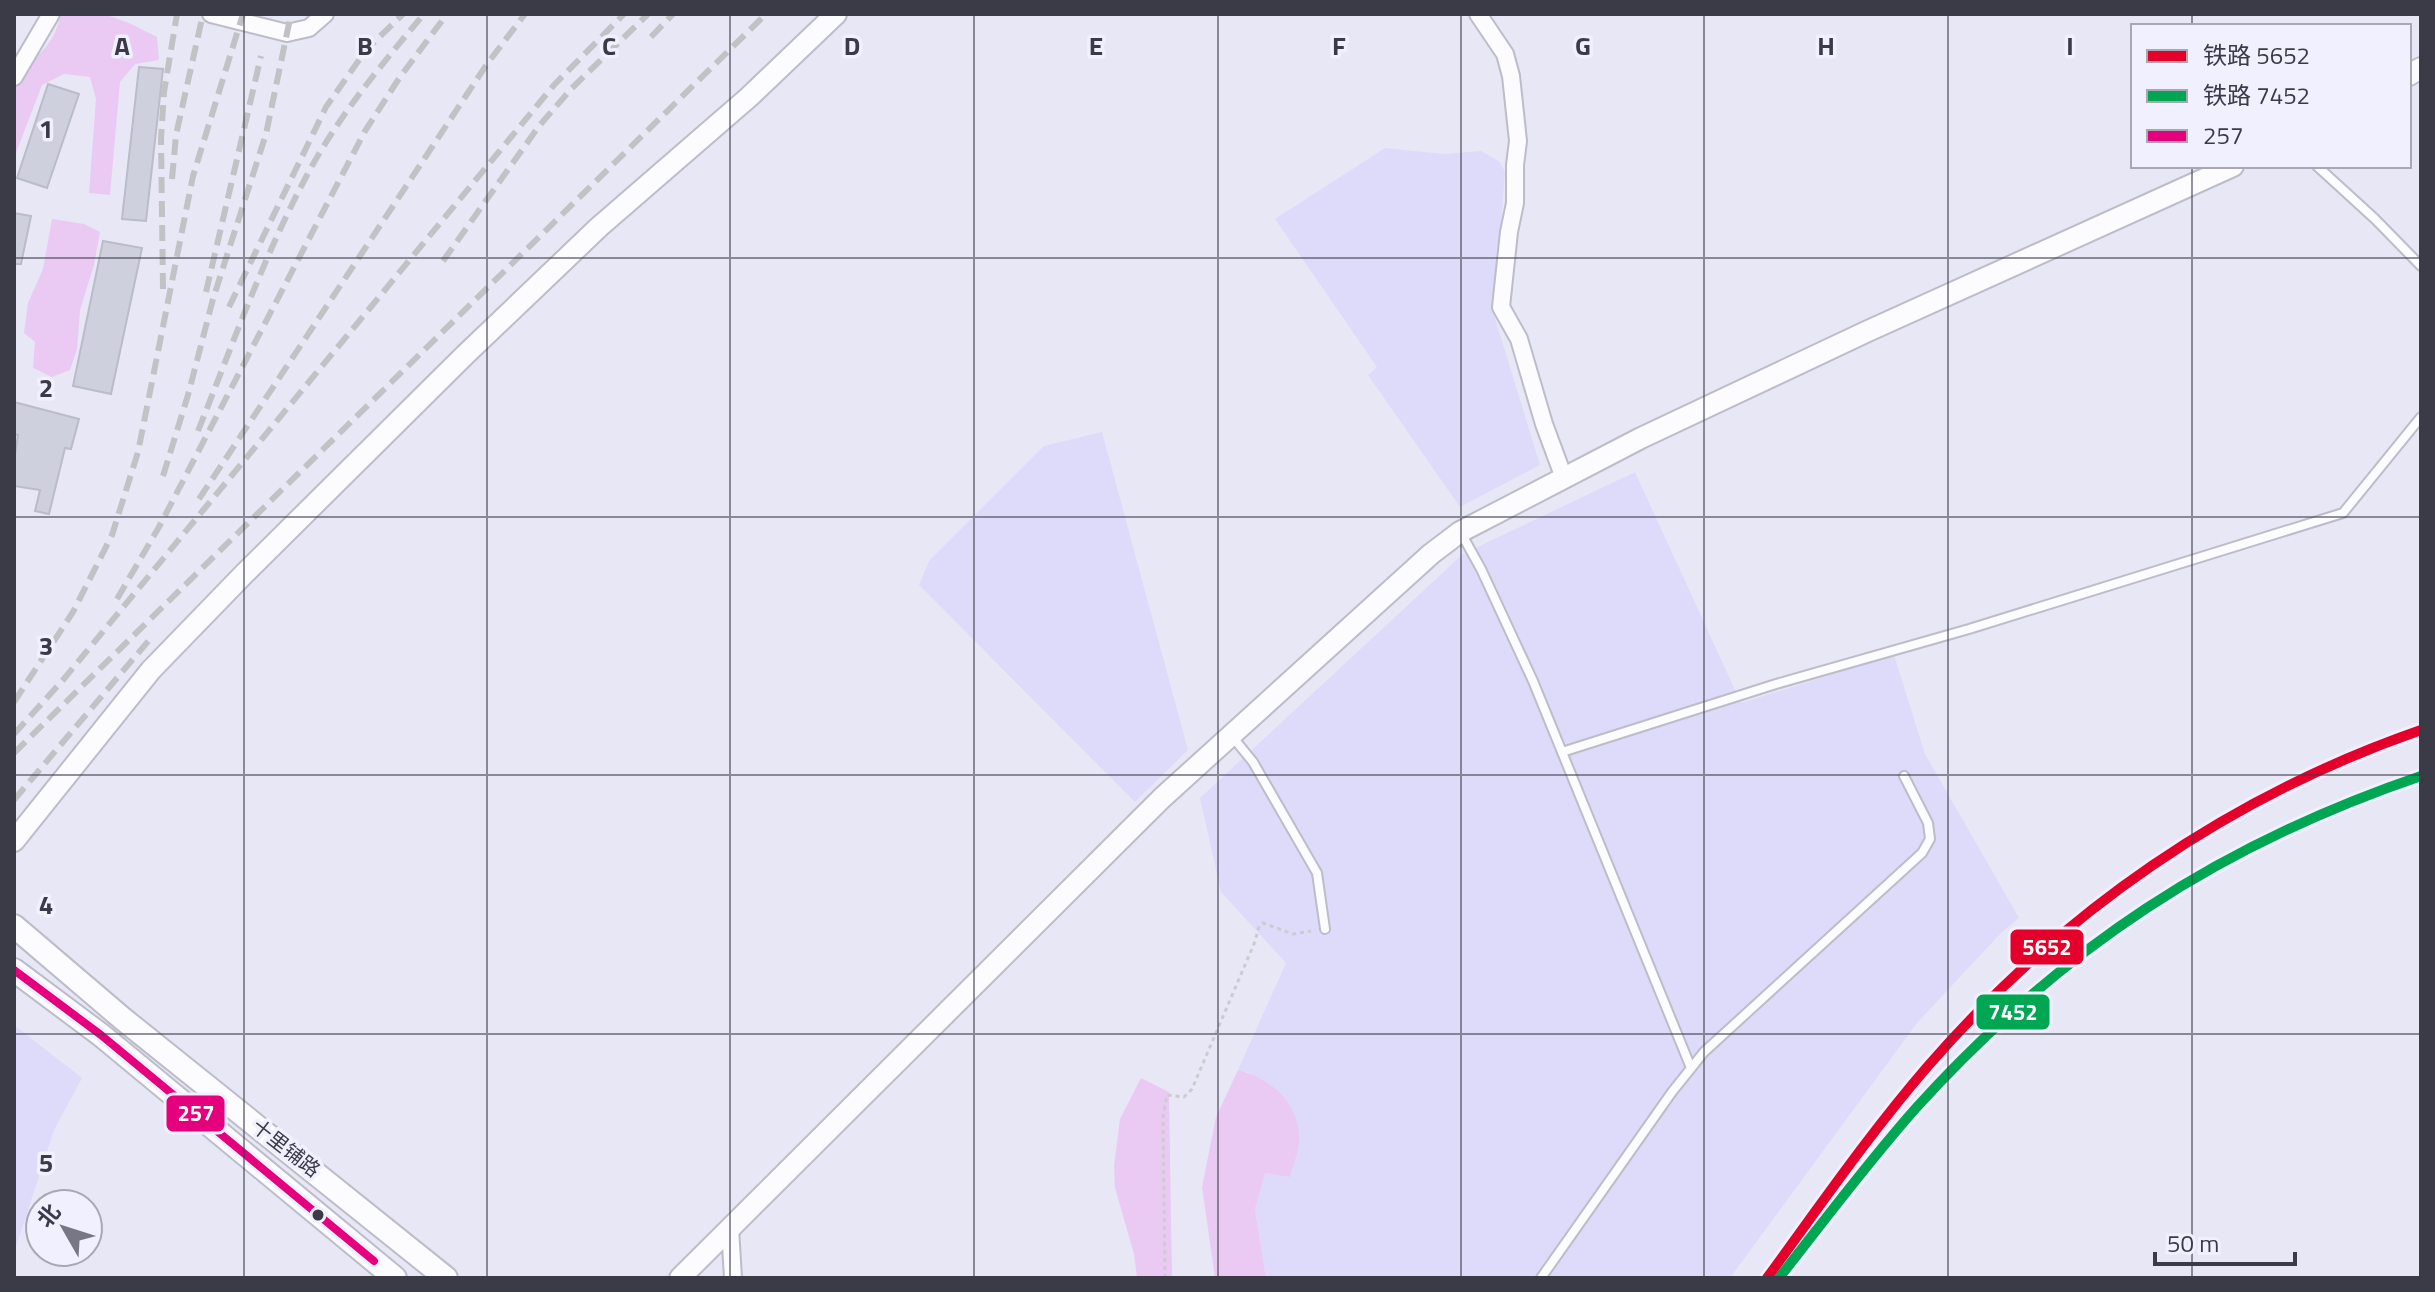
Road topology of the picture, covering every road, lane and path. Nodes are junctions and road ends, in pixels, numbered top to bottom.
1 (51, 14) edge
2 (211, 14) edge
3 (325, 14) edge
4 (836, 14) edge
5 (1478, 14) edge
6 (14, 77) edge
7 (2229, 168) edge
8 (2319, 168) edge
9 (2421, 266) edge
10 (2421, 417) edge
11 (1564, 478) junction
12 (1460, 532) junction
13 (1231, 735) junction
14 (1562, 752) junction
15 (1904, 776) dead end
16 (14, 841) edge
17 (14, 926) edge
18 (1325, 929) joint
19 (14, 970) edge
20 (1691, 1068) junction
21 (345, 1195) junction
22 (325, 1220) junction
23 (730, 1228) junction
24 (395, 1278) edge
25 (446, 1278) edge
26 (680, 1278) edge
27 (733, 1278) edge
28 (1165, 1278) edge
29 (1541, 1278) edge

1 - 6 street
2 - 3 street
4 - 16 street
5 - 11 street
7 - 11 street
8 - 9 lane
10 - 14 lane
11 - 12 street
12 - 13 street
12 - 14 lane
13 - 18 lane
13 - 23 street
14 - 20 lane
15 - 20 lane
17 - 21 main road, 十里铺路
18 - 28 path
19 - 22 main road, 十里铺路
20 - 29 lane
21 - 22 main road
21 - 25 main road, 十里铺路
22 - 24 main road, 十里铺路
23 - 26 street
23 - 27 street

